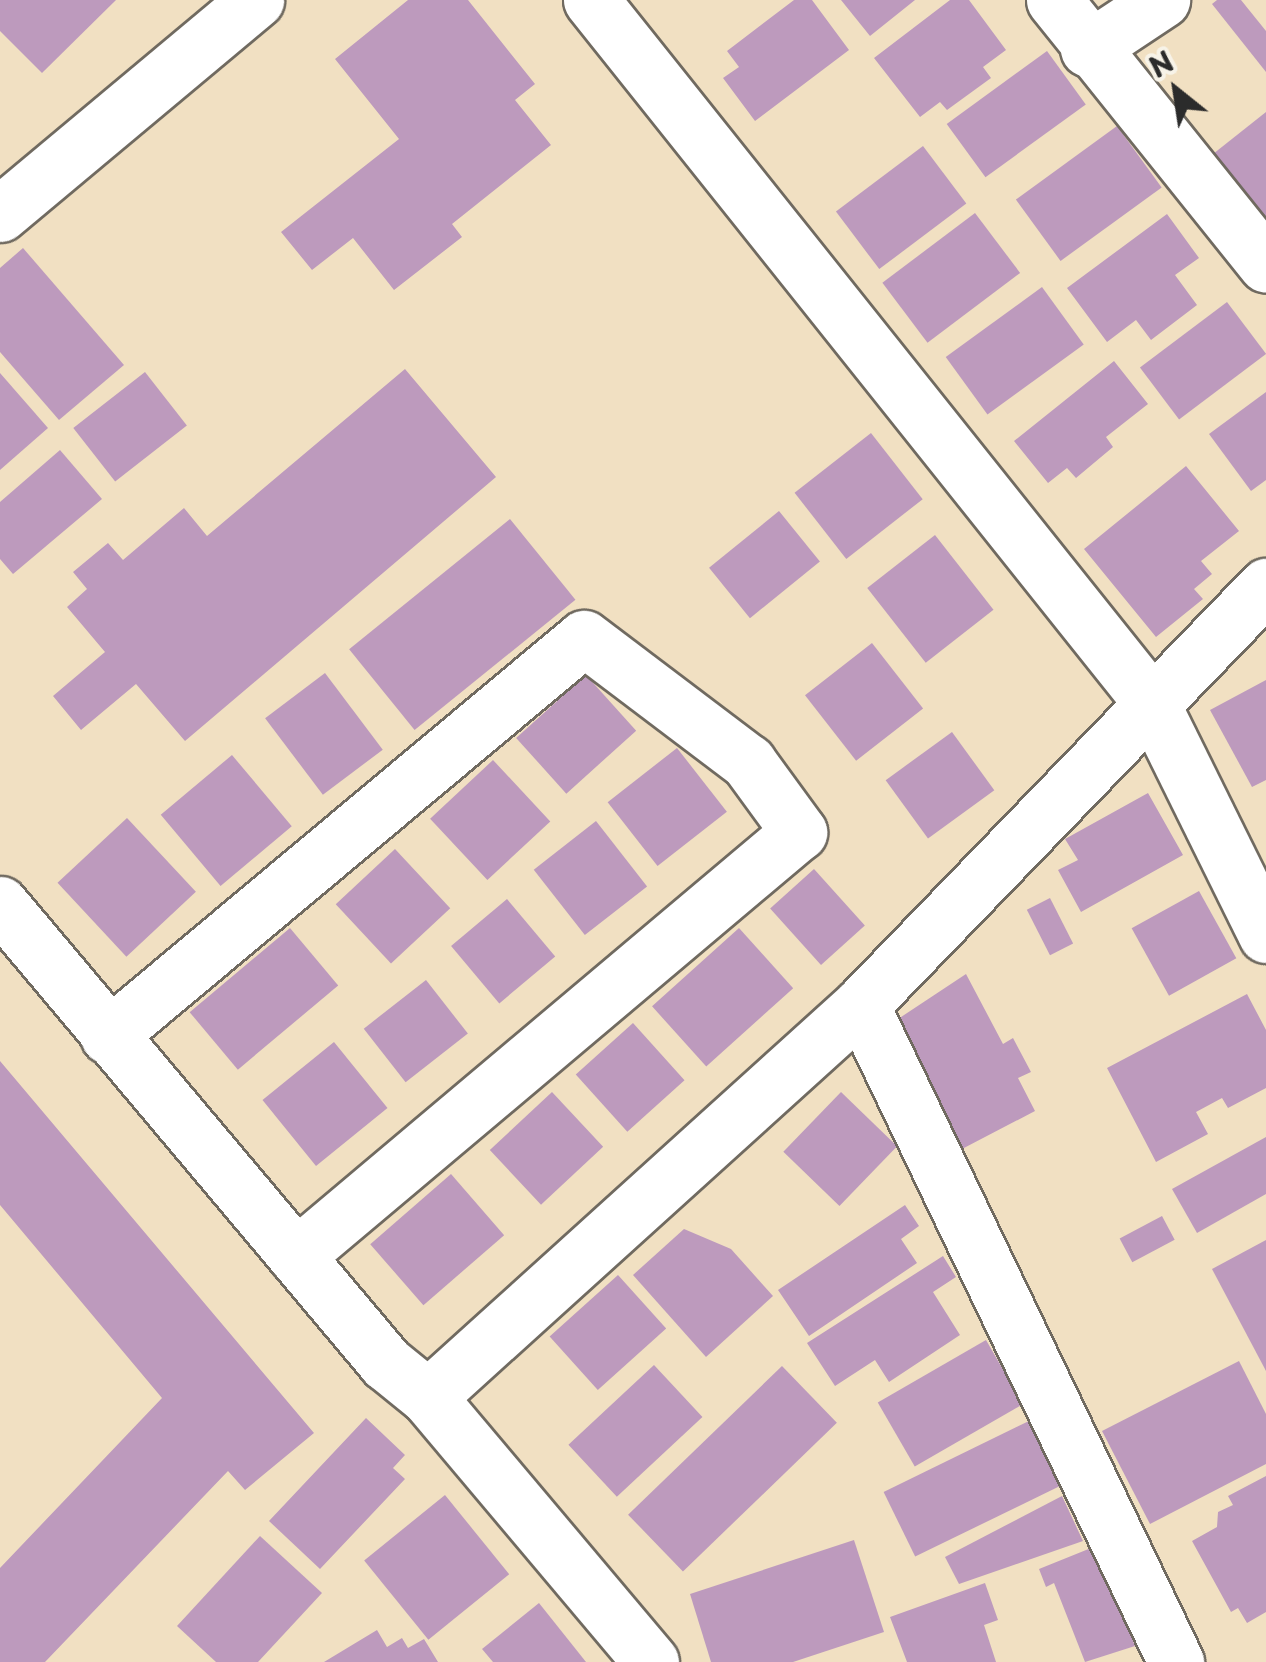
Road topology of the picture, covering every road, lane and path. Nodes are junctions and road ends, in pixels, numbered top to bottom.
1 (256, 0) edge
2 (592, 0) edge
3 (1054, 0) edge
4 (1162, 0) edge
5 (1088, 49) junction
6 (0, 214) edge
7 (1266, 266) edge
8 (1266, 586) edge
9 (1151, 702) junction
10 (0, 904) edge
11 (1266, 935) edge
12 (861, 1005) junction
13 (108, 1036) junction
14 (296, 1256) junction
15 (428, 1398) junction
16 (652, 1662) edge
17 (1176, 1662) edge

1 - 6 street
2 - 9 street
3 - 5 street
4 - 5 street
5 - 7 street
8 - 9 street
9 - 11 street
9 - 12 street
10 - 13 street
12 - 15 street
12 - 17 street
13 - 14 street
13 - 14 street
14 - 15 street
15 - 16 street

